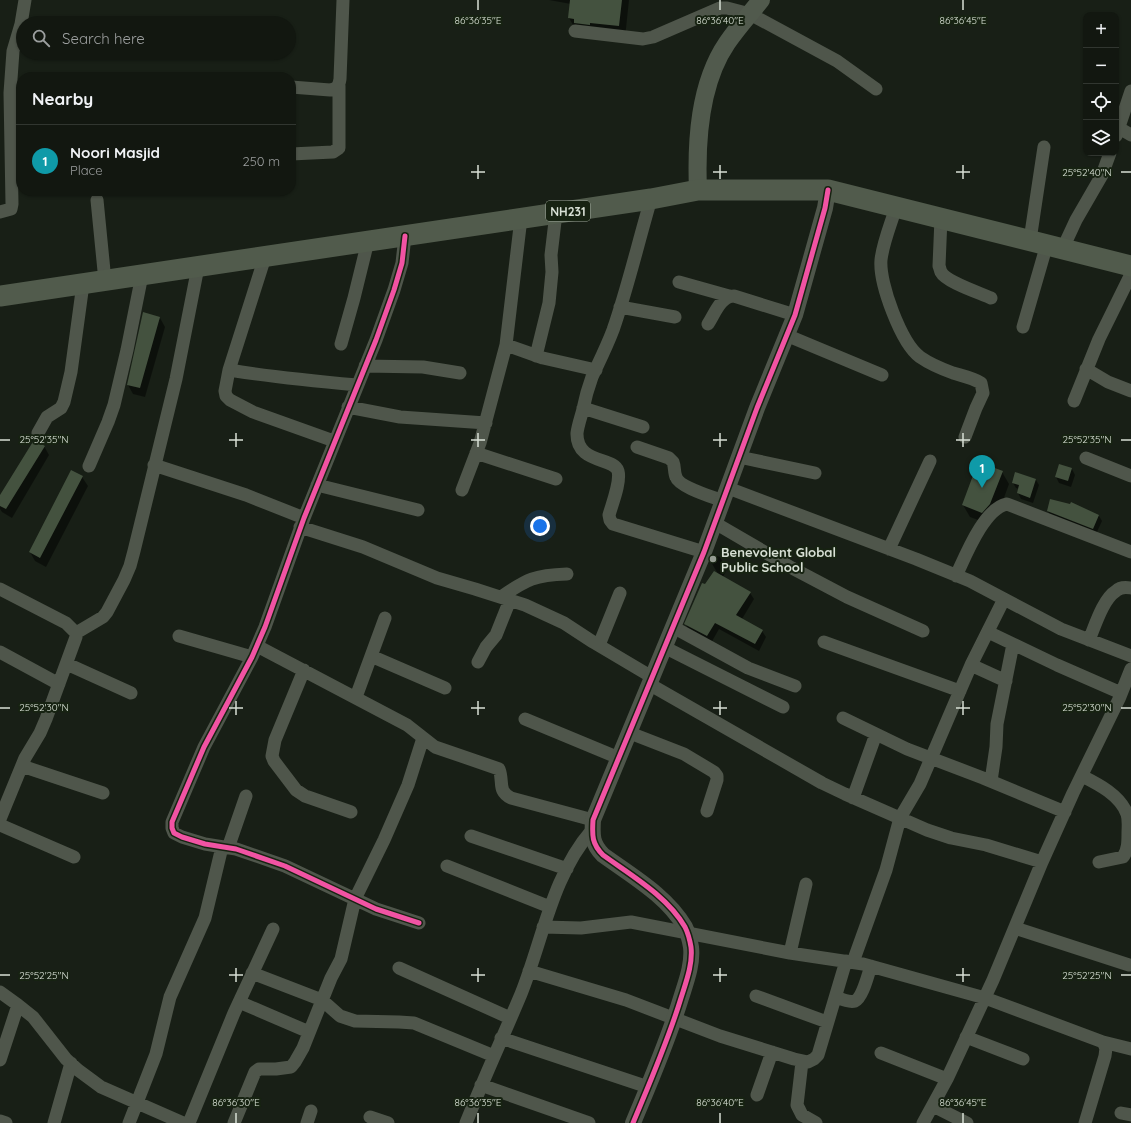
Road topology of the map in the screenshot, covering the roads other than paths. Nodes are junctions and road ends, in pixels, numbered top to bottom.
1 (25, 0) edge
2 (343, 0) edge
3 (719, 4) edge
4 (756, 7) edge
5 (23, 16) edge
6 (575, 31) dead end
7 (16, 42) edge
8 (339, 86) junction
9 (296, 87) edge
10 (876, 89) dead end
11 (1131, 90) edge
12 (1119, 129) edge
13 (1119, 132) edge
14 (1131, 135) edge
15 (1044, 147) dead end
16 (296, 154) edge
17 (1109, 156) edge
18 (698, 190) junction
19 (828, 190) junction
20 (651, 199) junction
21 (97, 200) dead end
22 (896, 207) junction
23 (0, 212) edge
24 (556, 213) junction
25 (521, 218) junction
26 (941, 218) junction
27 (405, 236) junction
28 (368, 241) junction
29 (1047, 244) junction
30 (265, 257) junction
31 (1131, 266) edge
32 (198, 267) junction
33 (1131, 274) edge
34 (142, 275) junction
35 (105, 280) junction
36 (679, 282) dead end
37 (83, 284) junction
38 (0, 296) edge
39 (729, 296) junction
40 (991, 298) dead end
41 (620, 307) junction
42 (794, 315) junction
43 (675, 317) dead end
44 (708, 324) dead end
45 (1023, 327) dead end
46 (786, 335) junction
47 (341, 344) dead end
48 (506, 345) junction
49 (536, 356) junction
50 (365, 366) junction
51 (1086, 369) junction
52 (229, 370) junction
53 (596, 370) junction
54 (460, 373) dead end
55 (882, 375) dead end
56 (357, 385) junction
57 (1131, 391) edge
58 (1074, 401) dead end
59 (348, 407) junction
60 (583, 408) junction
61 (486, 423) junction
62 (643, 427) dead end
63 (38, 433) dead end
64 (965, 437) dead end
65 (334, 440) junction
66 (637, 447) dead end
67 (476, 453) junction
68 (739, 458) junction
69 (1086, 458) dead end
70 (930, 461) dead end
71 (154, 465) junction
72 (89, 466) dead end
73 (815, 473) dead end
74 (1131, 476) edge
75 (556, 478) dead end
76 (316, 485) junction
77 (462, 490) dead end
78 (725, 494) junction
79 (418, 510) dead end
80 (302, 522) junction
81 (715, 523) junction
82 (889, 549) junction
83 (704, 552) junction
84 (1131, 552) edge
85 (568, 574) dead end
86 (956, 576) junction
87 (1131, 588) edge
88 (0, 589) edge
89 (620, 593) dead end
90 (505, 599) junction
91 (1004, 599) junction
92 (385, 618) dead end
93 (673, 626) junction
94 (923, 631) dead end
95 (76, 632) junction
96 (988, 632) junction
97 (179, 636) dead end
98 (1089, 640) junction
99 (824, 642) dead end
100 (1013, 644) junction
101 (599, 645) junction
102 (664, 647) junction
103 (0, 652) edge
104 (254, 652) junction
105 (371, 656) junction
106 (1131, 656) edge
107 (478, 662) dead end
108 (67, 664) junction
109 (971, 665) junction
110 (1131, 669) edge
111 (304, 670) junction
112 (650, 680) junction
113 (1006, 681) junction
114 (59, 684) junction
115 (795, 686) dead end
116 (445, 688) dead end
117 (960, 691) junction
118 (131, 693) dead end
119 (1121, 693) junction
120 (356, 697) junction
121 (783, 707) dead end
122 (843, 718) dead end
123 (525, 720) dead end
124 (630, 733) junction
125 (876, 734) junction
126 (423, 738) junction
127 (619, 758) junction
128 (932, 758) junction
129 (22, 766) junction
130 (1082, 776) junction
131 (990, 781) junction
132 (103, 793) dead end
133 (246, 796) dead end
134 (853, 798) junction
135 (3, 802) edge
136 (708, 811) dead end
137 (351, 812) dead end
138 (1065, 812) junction
139 (900, 818) junction
140 (0, 819) edge
141 (0, 825) edge
142 (593, 825) junction
143 (471, 836) dead end
144 (225, 847) junction
145 (74, 857) dead end
146 (1042, 862) junction
147 (1100, 862) dead end
148 (448, 866) dead end
149 (567, 869) junction
150 (806, 884) dead end
151 (355, 899) junction
152 (550, 907) junction
153 (419, 923) dead end
154 (543, 928) junction
155 (1015, 928) junction
156 (273, 929) dead end
157 (687, 934) junction
158 (790, 954) junction
159 (850, 962) junction
160 (1129, 965) dead end
161 (871, 966) junction
162 (399, 968) dead end
163 (529, 971) junction
164 (252, 973) junction
165 (0, 992) edge
166 (756, 996) dead end
167 (836, 997) junction
168 (985, 998) junction
169 (322, 1000) junction
170 (239, 1002) junction
171 (18, 1005) junction
172 (510, 1018) junction
173 (674, 1018) junction
174 (828, 1022) junction
175 (309, 1032) junction
176 (966, 1037) junction
177 (501, 1038) junction
178 (1103, 1042) junction
179 (1131, 1049) edge
180 (772, 1052) junction
181 (881, 1053) dead end
182 (494, 1056) junction
183 (1024, 1058) dead end
184 (0, 1060) edge
185 (802, 1062) junction
186 (71, 1063) junction
187 (947, 1079) junction
188 (481, 1085) junction
189 (648, 1087) junction
190 (757, 1095) dead end
191 (137, 1103) junction
192 (934, 1106) junction
193 (370, 1117) dead end
194 (0, 1121) edge
195 (6, 1123) edge
196 (54, 1123) edge
197 (129, 1123) edge
198 (183, 1123) edge
199 (189, 1123) edge
200 (234, 1123) edge
201 (388, 1123) edge
202 (466, 1123) edge
203 (588, 1123) edge
204 (633, 1123) edge
205 (816, 1123) edge
206 (923, 1123) edge
207 (967, 1123) edge
208 (1085, 1123) edge

1 - 5 street
2 - 8 street
3 - 4 street
3 - 6 street
4 - 10 street
4 - 18 main road
7 - 23 street
8 - 9 street
8 - 16 street
11 - 12 street
13 - 14 street
15 - 29 street
17 - 29 street
18 - 19 highway, NH231
18 - 20 highway, NH231
19 - 22 highway, NH231
19 - 42 street
20 - 24 highway, NH231
20 - 41 street
21 - 35 street
22 - 26 highway, NH231
22 - 64 street
24 - 25 highway, NH231
24 - 49 street
25 - 27 highway, NH231
25 - 48 street
26 - 29 highway, NH231
26 - 40 street
27 - 28 highway, NH231
27 - 50 street
28 - 30 highway, NH231
28 - 47 street
29 - 31 highway, NH231
29 - 45 street
30 - 32 highway, NH231
30 - 52 street
32 - 34 highway, NH231
32 - 71 street
33 - 51 street
34 - 35 highway, NH231
34 - 72 street
35 - 37 highway, NH231
36 - 39 street
37 - 38 highway, NH231
37 - 63 street
39 - 42 street
39 - 44 street
41 - 43 street
41 - 53 street
42 - 46 street
46 - 55 street
46 - 68 street
48 - 49 street
48 - 61 street
49 - 53 street
50 - 54 street
50 - 56 street
51 - 57 street
51 - 58 street
52 - 56 street
52 - 65 street
53 - 60 street
56 - 59 street
59 - 61 street
59 - 65 street
60 - 62 street
60 - 83 street
61 - 67 street
65 - 76 street
66 - 78 street
67 - 75 street
67 - 77 street
68 - 73 street
68 - 78 street
69 - 74 street
70 - 82 street
71 - 80 street
71 - 95 street
76 - 79 street
76 - 80 street
78 - 81 street
78 - 82 street
80 - 90 street
80 - 104 street
81 - 83 street
81 - 94 street
82 - 86 street
83 - 93 street
84 - 86 street
85 - 90 street
86 - 91 street
87 - 98 street
88 - 95 street
89 - 101 street
90 - 101 street
90 - 107 street
91 - 96 street
91 - 98 street
92 - 105 street
93 - 102 street
93 - 115 street
95 - 108 street
96 - 100 street
96 - 109 street
97 - 104 street
98 - 106 street
99 - 117 street
100 - 113 street
100 - 119 street
101 - 112 street
102 - 112 street
102 - 121 street
103 - 114 street
104 - 111 street
104 - 144 street
105 - 116 street
105 - 120 street
108 - 114 street
108 - 118 street
109 - 113 street
109 - 117 street
110 - 119 street
111 - 120 street
111 - 137 street
112 - 124 street
112 - 134 street
113 - 131 street
114 - 129 street
117 - 128 street
119 - 130 street
120 - 126 street
122 - 125 street
123 - 127 street
124 - 127 street
124 - 136 street
125 - 128 street
125 - 134 street
126 - 142 street
126 - 151 street
127 - 142 street
128 - 131 street
128 - 139 street
129 - 132 street
129 - 135 street
130 - 138 street
130 - 147 street
131 - 138 street
133 - 144 street
134 - 139 street
135 - 140 street
138 - 146 street
139 - 146 street
139 - 159 street
141 - 145 street
142 - 149 street
142 - 157 street
143 - 149 street
144 - 151 street
144 - 191 street
146 - 155 street
148 - 152 street
149 - 152 street
150 - 158 street
151 - 153 street
151 - 169 street
152 - 154 street
154 - 157 street
154 - 163 street
155 - 160 street
155 - 168 street
156 - 164 street
157 - 158 street
157 - 173 street
158 - 159 street
159 - 161 street
159 - 167 street
161 - 167 street
161 - 168 street
162 - 172 street
163 - 172 street
163 - 173 street
164 - 169 street
164 - 170 street
165 - 171 street
166 - 174 street
167 - 174 street
168 - 176 street
168 - 178 street
169 - 175 street
169 - 182 street
170 - 175 street
170 - 199 street
171 - 184 street
171 - 186 street
172 - 177 street
173 - 180 street
173 - 189 street
174 - 185 street
175 - 200 street
176 - 183 street
176 - 187 street
177 - 182 street
177 - 189 street
178 - 179 street
178 - 208 street
180 - 185 street
180 - 190 street
181 - 187 street
182 - 188 street
185 - 205 street
186 - 191 street
186 - 196 street
187 - 192 street
188 - 202 street
188 - 203 street
189 - 204 street
191 - 197 street
191 - 198 street
192 - 206 street
192 - 207 street
193 - 201 street
194 - 195 street

